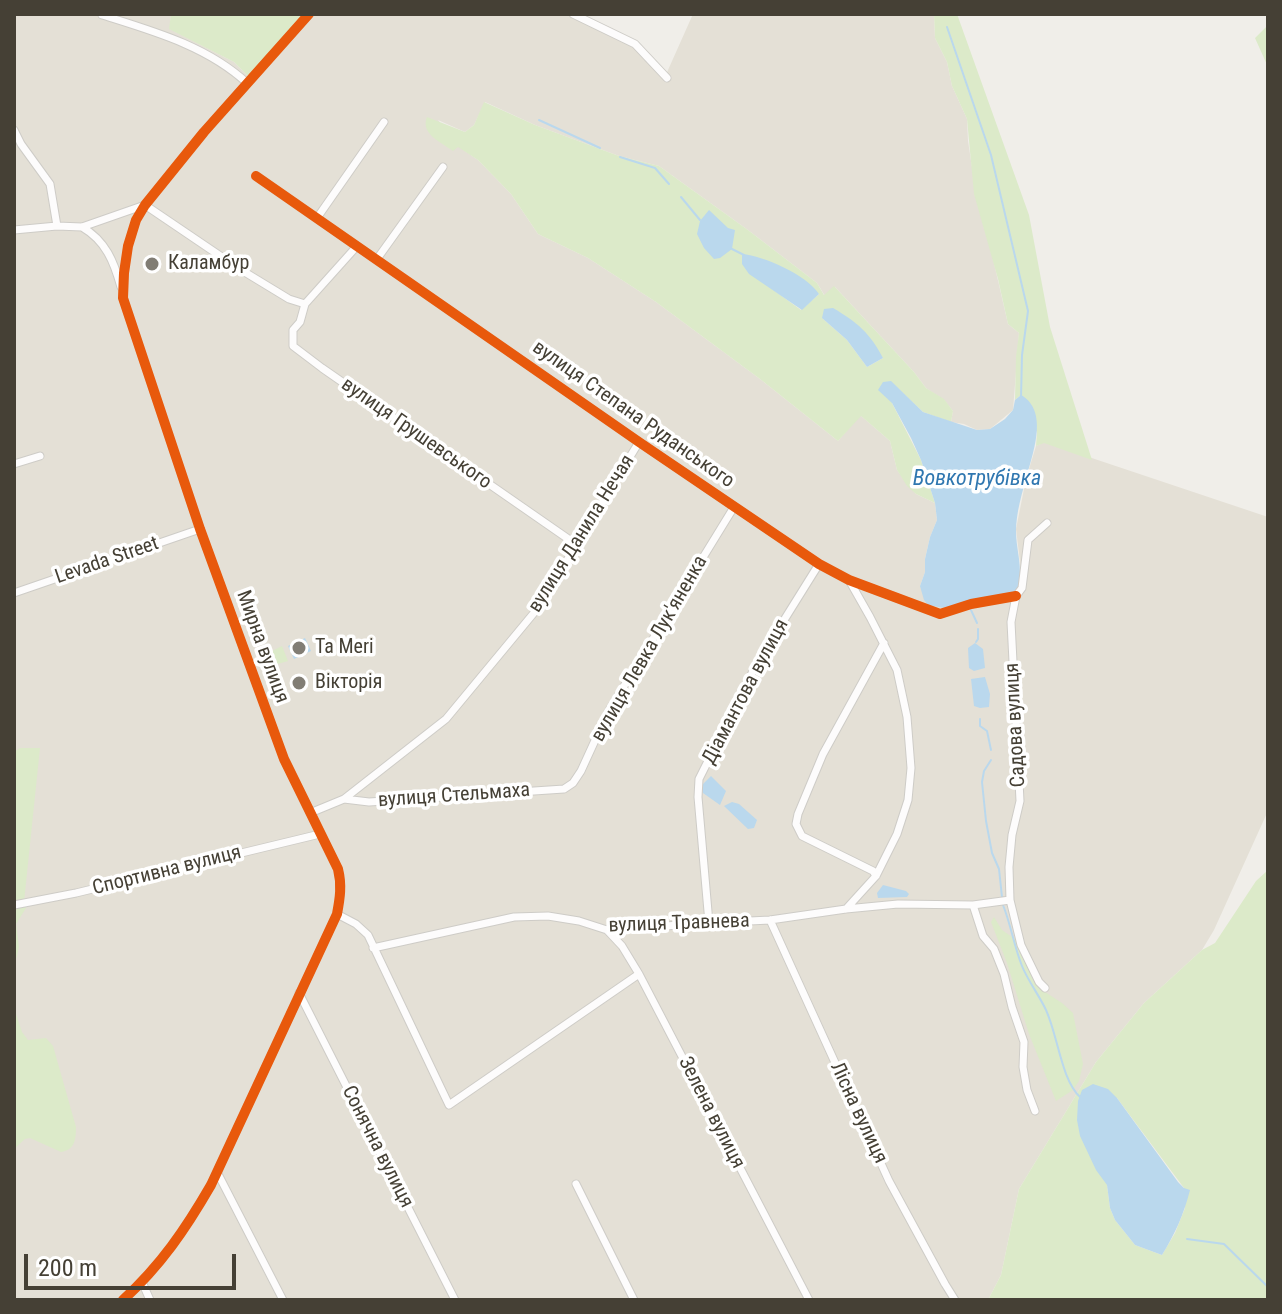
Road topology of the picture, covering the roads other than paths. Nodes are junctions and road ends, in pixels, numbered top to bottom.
1 (309, 14) edge
2 (573, 14) edge
3 (102, 15) edge
4 (667, 78) dead end
5 (247, 83) junction
6 (384, 122) dead end
7 (14, 130) edge
8 (443, 167) dead end
9 (256, 176) dead end
10 (145, 205) junction
11 (317, 218) junction
12 (57, 226) junction
13 (82, 227) junction
14 (14, 230) edge
15 (357, 246) junction
16 (377, 259) junction
17 (123, 298) junction
18 (305, 304) junction
19 (639, 442) junction
20 (40, 456) dead end
21 (14, 464) edge
22 (734, 507) junction
23 (1047, 523) dead end
24 (200, 529) junction
25 (577, 545) junction
26 (819, 564) junction
27 (849, 580) junction
28 (14, 593) edge
29 (1016, 596) junction
30 (884, 643) junction
31 (564, 789) joint
32 (344, 799) junction
33 (310, 813) junction
34 (320, 834) junction
35 (876, 876) junction
36 (1010, 900) junction
37 (14, 905) edge
38 (973, 905) junction
39 (846, 909) junction
40 (337, 914) junction
41 (770, 920) junction
42 (709, 923) junction
43 (607, 930) junction
44 (373, 948) junction
45 (639, 974) junction
46 (1045, 988) dead end
47 (299, 993) junction
48 (1035, 1111) dead end
49 (217, 1172) junction
50 (576, 1184) dead end
51 (142, 1282) junction
52 (123, 1300) edge
53 (150, 1300) edge
54 (283, 1300) edge
55 (455, 1300) edge
56 (634, 1300) edge
57 (809, 1300) edge
58 (955, 1300) edge

1 - 5 street, Мирна вулиця
2 - 4 street
3 - 5 street
5 - 10 street, Мирна вулиця
6 - 11 street
7 - 12 street
8 - 16 street
9 - 11 street, вулиця Степана Руданського
10 - 13 street
10 - 17 street, Мирна вулиця
10 - 18 street
11 - 15 street, вулиця Степана Руданського
12 - 13 street
12 - 14 street
13 - 17 street
15 - 16 street, вулиця Степана Руданського
15 - 18 street, вулиця Грушевського
16 - 19 street, вулиця Степана Руданського
17 - 24 street, Мирна вулиця
18 - 25 street, вулиця Грушевського
19 - 22 street, вулиця Степана Руданського
19 - 25 street, вулиця Данила Нечая
20 - 21 street
22 - 26 street, вулиця Степана Руданського
22 - 31 street, вулиця Левка Лук'яненка
23 - 29 street, Садова вулиця
24 - 28 street, Levada Street
24 - 33 street, Мирна вулиця
25 - 32 street, вулиця Данила Нечая
26 - 27 street, вулиця Степана Руданського
26 - 42 street, Діамантова вулиця
27 - 29 street, вулиця Степана Руданського
27 - 30 street
29 - 36 street, Садова вулиця
30 - 35 street
30 - 35 street
31 - 32 street, вулиця Стельмаха
32 - 33 street, вулиця Данила Нечая
33 - 34 street, Мирна вулиця
34 - 37 street, Спортивна вулиця
34 - 40 street, Мирна вулиця
35 - 39 street
36 - 38 street, вулиця Травнева
36 - 46 street, Садова вулиця
38 - 39 street, вулиця Травнева
38 - 48 street
39 - 41 street, вулиця Травнева
40 - 44 street
40 - 47 street, Мирна вулиця
41 - 42 street, вулиця Травнева
41 - 58 street, Лісна вулиця
42 - 43 street, вулиця Травнева
43 - 44 street, вулиця Травнева
43 - 45 street, Зелена вулиця
44 - 45 street
45 - 57 street, Зелена вулиця
47 - 49 street, Мирна вулиця
47 - 55 street, Сонячна вулиця
49 - 51 street, Мирна вулиця
49 - 54 street
50 - 56 street
51 - 52 street, Мирна вулиця
51 - 53 street

